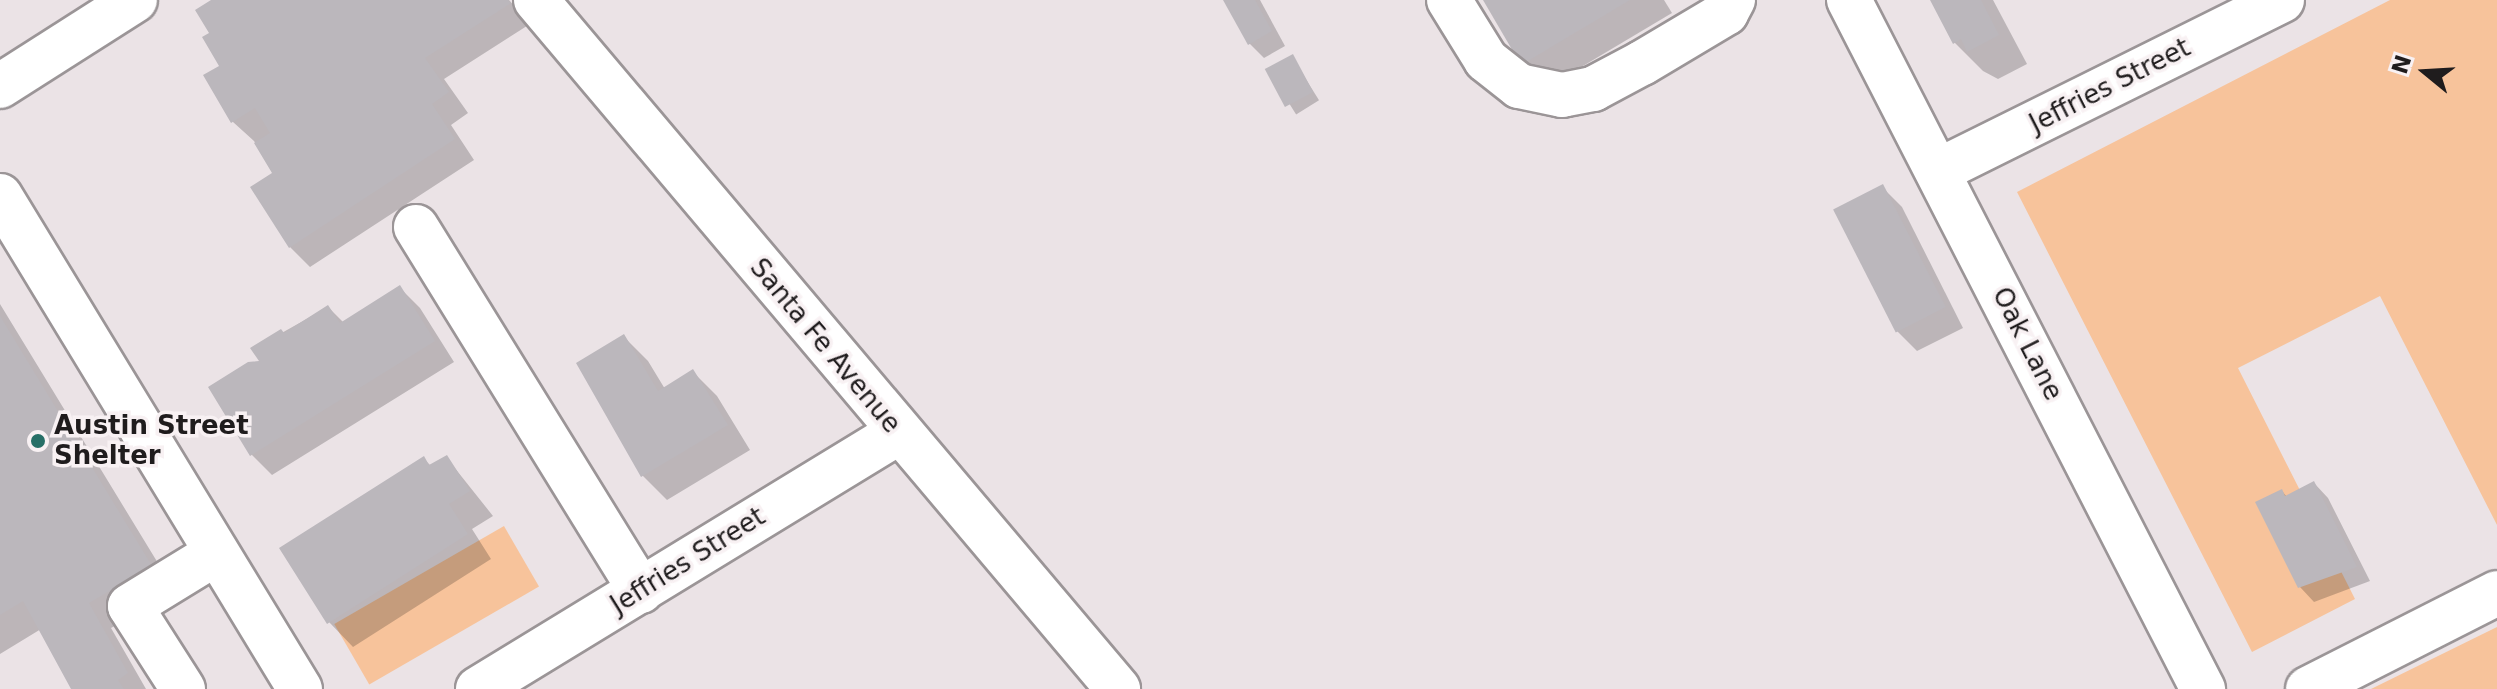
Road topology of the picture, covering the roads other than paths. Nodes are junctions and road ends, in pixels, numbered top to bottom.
1 (135, 0) edge
2 (536, 0) edge
3 (1449, 0) edge
4 (1733, 0) edge
5 (1849, 0) edge
6 (2282, 0) edge
7 (0, 86) edge
8 (1938, 171) junction
9 (0, 196) edge
10 (416, 227) dead end
11 (897, 433) junction
12 (215, 554) junction
13 (641, 591) junction
14 (2497, 593) edge
15 (183, 689) edge
16 (300, 689) edge
17 (478, 689) edge
18 (1118, 689) edge
19 (2203, 689) edge
20 (2308, 689) edge

1 - 7 street
2 - 11 street, Santa Fe Avenue
3 - 4 street
5 - 8 street, Oak Lane
6 - 8 street, Jeffries Street
8 - 19 street, Oak Lane
9 - 12 street
10 - 13 street
11 - 13 street, Jeffries Street
11 - 18 street, Santa Fe Avenue
12 - 15 street
12 - 16 street
13 - 17 street, Jeffries Street
14 - 20 street

